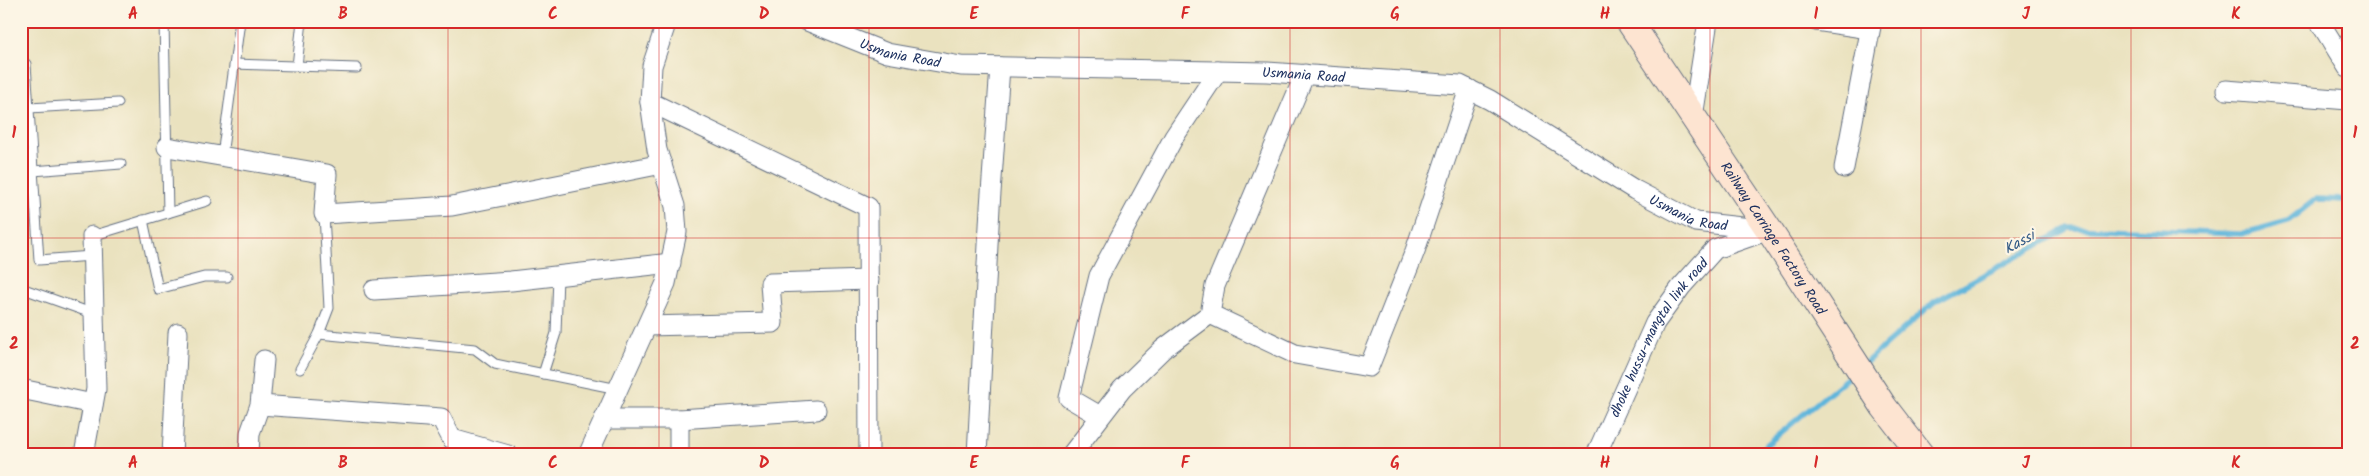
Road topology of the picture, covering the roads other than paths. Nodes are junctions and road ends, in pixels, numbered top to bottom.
1 (164, 21) edge
2 (240, 21) edge
3 (302, 21) edge
4 (667, 21) edge
5 (807, 21) edge
6 (1629, 21) edge
7 (1708, 21) edge
8 (1816, 21) edge
9 (2319, 21) edge
10 (1871, 25) edge
11 (26, 64) dead end
12 (234, 64) junction
13 (297, 66) junction
14 (1000, 67) junction
15 (357, 68) dead end
16 (2348, 68) edge
17 (1218, 71) junction
18 (1305, 74) junction
19 (1469, 89) junction
20 (2226, 90) dead end
21 (2348, 100) edge
22 (650, 102) junction
23 (118, 103) dead end
24 (29, 108) junction
25 (1693, 117) junction
26 (166, 147) junction
27 (222, 156) junction
28 (121, 164) dead end
29 (662, 164) junction
30 (1844, 168) dead end
31 (33, 171) junction
32 (207, 201) dead end
33 (168, 213) junction
34 (324, 214) junction
35 (144, 220) junction
36 (1769, 230) junction
37 (92, 236) joint
38 (92, 256) junction
39 (670, 263) junction
40 (558, 276) junction
41 (227, 277) dead end
42 (869, 280) junction
43 (21, 288) edge
44 (374, 290) dead end
45 (94, 314) junction
46 (1210, 314) junction
47 (646, 326) junction
48 (178, 333) dead end
49 (319, 334) junction
50 (264, 360) dead end
51 (300, 369) dead end
52 (543, 374) junction
53 (21, 389) edge
54 (618, 389) junction
55 (93, 404) junction
56 (260, 405) junction
57 (816, 410) dead end
58 (1100, 416) junction
59 (604, 419) junction
60 (679, 419) junction
61 (84, 455) edge
62 (172, 455) edge
63 (249, 455) edge
64 (508, 455) edge
65 (588, 455) edge
66 (679, 455) edge
67 (869, 455) edge
68 (977, 455) edge
69 (1071, 455) edge
70 (1596, 455) edge
71 (1920, 455) edge

1 - 26 lane
2 - 12 lane
3 - 13 lane
4 - 22 street
5 - 14 street, Usmania Road
6 - 25 main road, Railway Carriage Factory Road
7 - 25 street
8 - 10 street
9 - 16 street
10 - 30 street
11 - 24 lane
12 - 13 lane
12 - 27 lane
13 - 15 lane
14 - 17 street, Usmania Road
14 - 68 street
17 - 18 street, Usmania Road
17 - 58 street
18 - 19 street, Usmania Road
18 - 46 street
19 - 36 street, Usmania Road
19 - 46 street
20 - 21 street
22 - 29 street
22 - 42 street
23 - 24 lane
24 - 31 lane
25 - 36 main road, Railway Carriage Factory Road
26 - 27 street
26 - 33 lane
27 - 34 street
28 - 31 lane
29 - 34 street
29 - 39 street
31 - 38 lane
32 - 33 lane
33 - 35 lane
34 - 49 lane
35 - 37 lane
35 - 41 lane
36 - 70 street, dhoke hussu-mangtal link road
36 - 71 main road, Railway Carriage Factory Road
37 - 38 street
38 - 45 street
39 - 40 street
39 - 47 street
40 - 44 street
40 - 52 lane
42 - 47 street
42 - 67 street
43 - 45 lane
45 - 55 street
46 - 58 street
47 - 54 street
48 - 62 street
49 - 51 lane
49 - 52 lane
50 - 56 street
52 - 54 lane
53 - 55 street
54 - 59 street
55 - 61 street
56 - 63 street
56 - 64 street
57 - 60 street
58 - 69 street
59 - 60 street
59 - 65 street
60 - 66 street

